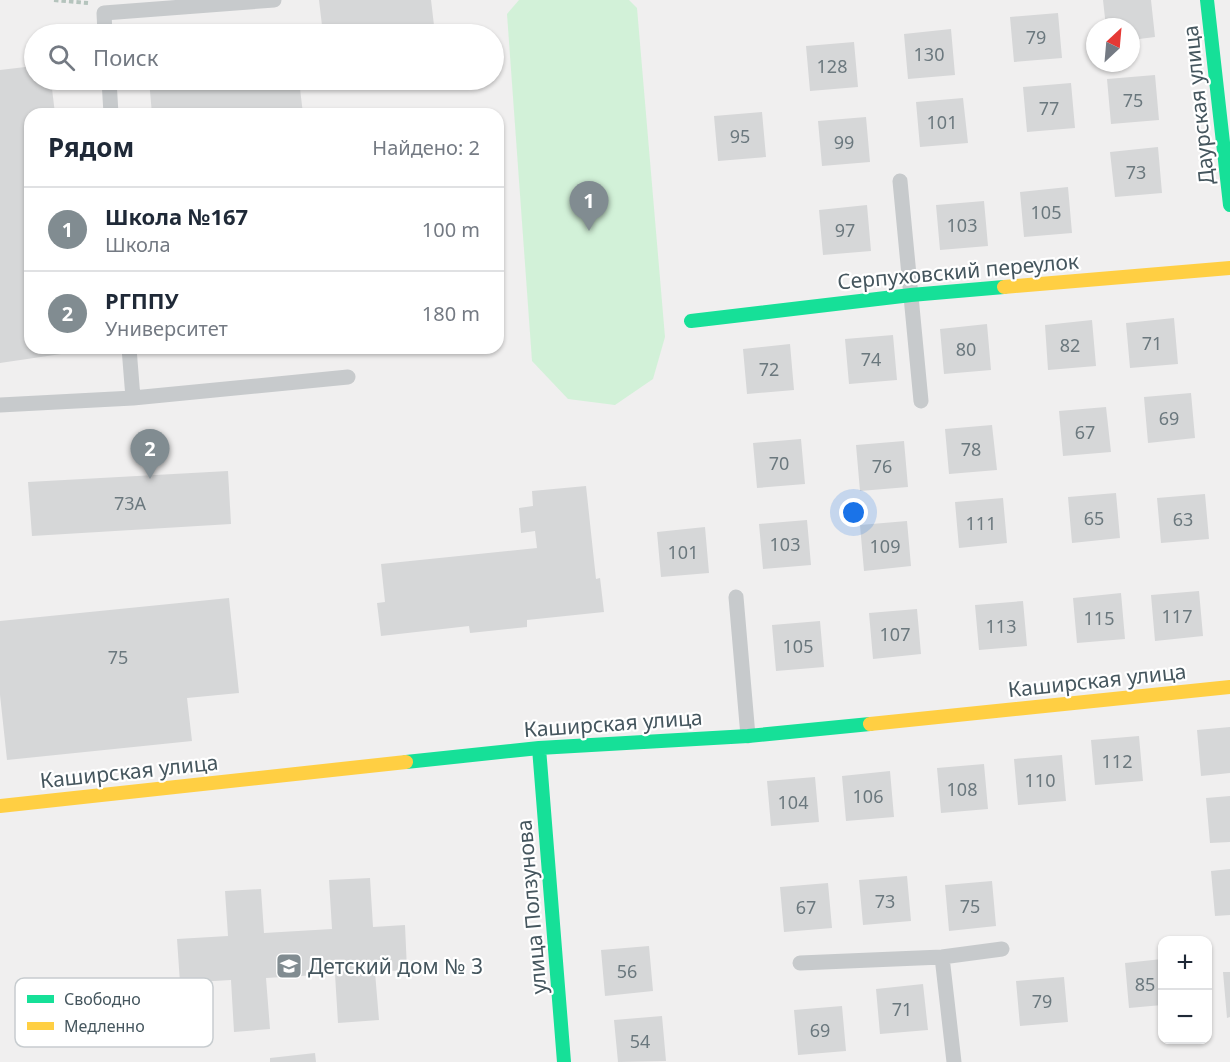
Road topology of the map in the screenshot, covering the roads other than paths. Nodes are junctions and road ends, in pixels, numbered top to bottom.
1 (274, 0) edge
2 (1207, 0) edge
3 (105, 24) edge
4 (110, 90) edge
5 (111, 108) edge
6 (900, 181) dead end
7 (1230, 205) edge
8 (1230, 268) edge
9 (911, 295) junction
10 (690, 321) dead end
11 (129, 354) edge
12 (348, 377) dead end
13 (133, 398) junction
14 (921, 401) dead end
15 (0, 405) edge
16 (736, 597) dead end
17 (1230, 687) edge
18 (748, 736) junction
19 (539, 748) junction
20 (0, 806) edge
21 (1002, 949) dead end
22 (942, 957) junction
23 (800, 963) dead end
24 (564, 1062) edge
25 (954, 1062) edge

1 - 3 lane
2 - 7 street, Даурская улица
4 - 5 lane
6 - 9 lane
8 - 9 street, Серпуховский переулок
9 - 10 street, Серпуховский переулок
9 - 14 lane
11 - 13 lane
12 - 13 lane
13 - 15 lane
16 - 18 lane
17 - 18 street, Каширская улица
18 - 19 street, Каширская улица
19 - 20 street, Каширская улица
19 - 24 street, улица Ползунова
21 - 22 lane
22 - 23 lane
22 - 25 lane

